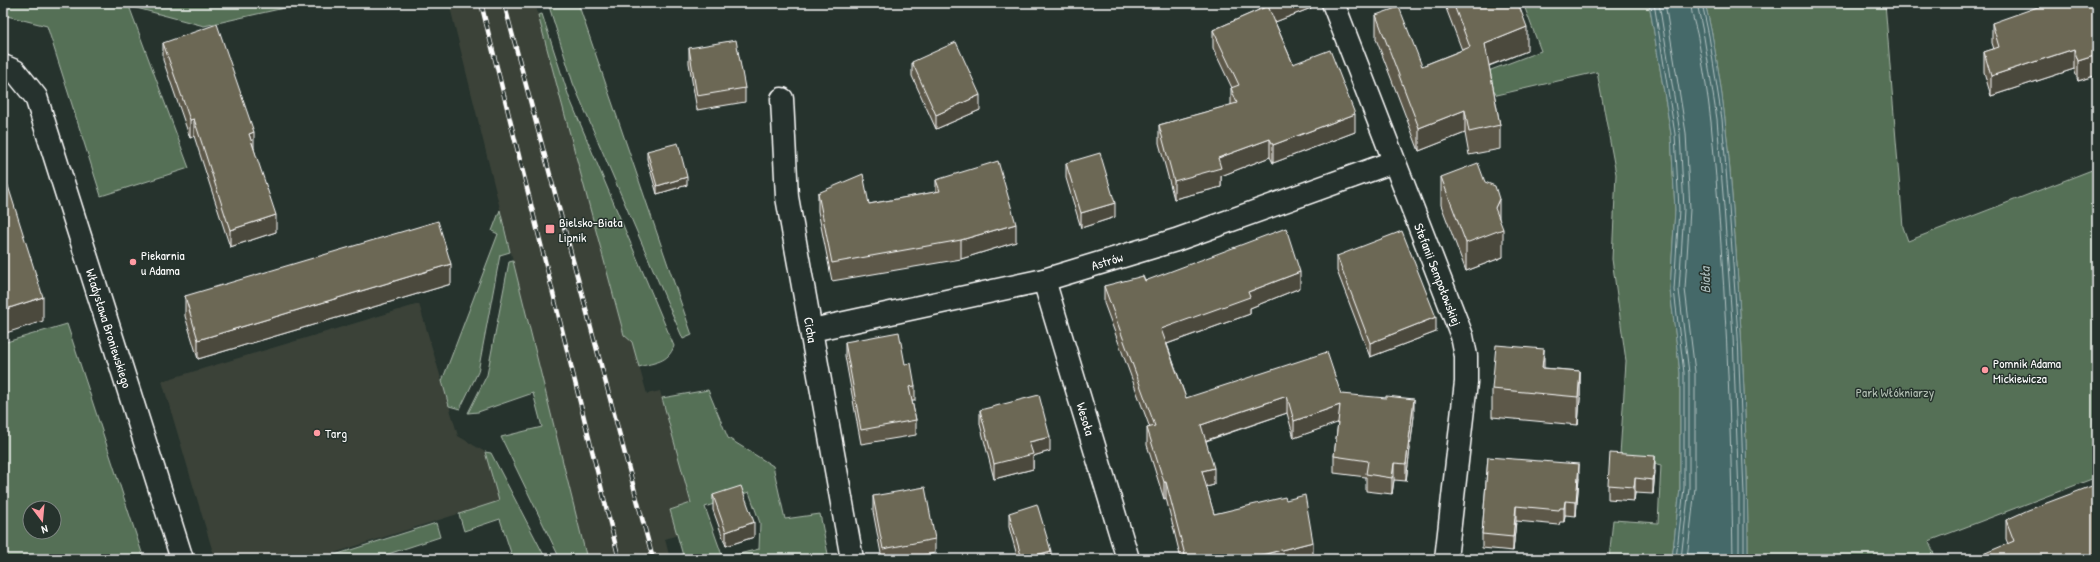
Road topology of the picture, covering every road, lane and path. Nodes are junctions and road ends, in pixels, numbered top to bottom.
1 (1333, 3) edge
2 (3, 66) edge
3 (782, 99) dead end
4 (1393, 162) junction
5 (1044, 280) junction
6 (812, 330) junction
7 (182, 559) edge
8 (852, 559) edge
9 (1128, 559) edge
10 (1446, 559) edge

1 - 4 street, Stefanii Sempołowskiej
2 - 7 street, Władysława Broniewskiego
3 - 6 street, Cicha
4 - 5 street, Astrów
4 - 10 street, Stefanii Sempołowskiej
5 - 6 street, Astrów
5 - 9 street, Wesoła
6 - 8 street, Cicha

